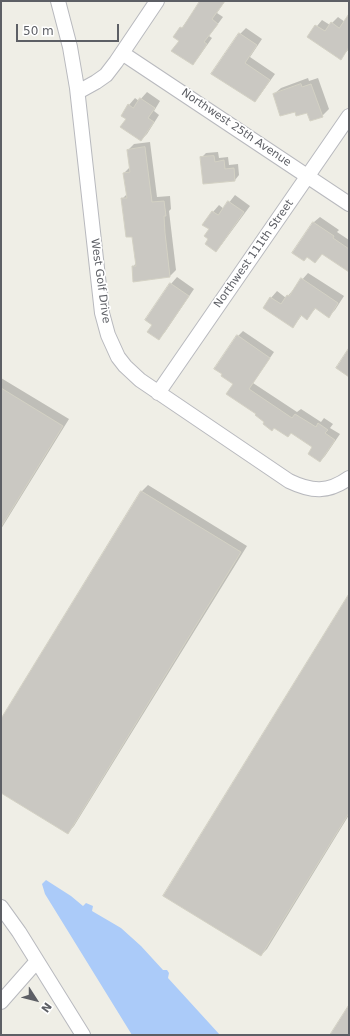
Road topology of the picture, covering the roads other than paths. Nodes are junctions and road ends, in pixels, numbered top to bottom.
1 (58, 1) edge
2 (157, 1) edge
3 (122, 53) junction
4 (78, 92) junction
5 (349, 116) edge
6 (308, 176) junction
7 (349, 204) edge
8 (158, 393) junction
9 (349, 478) edge
10 (1, 907) edge
11 (37, 961) junction
12 (1, 1002) edge
13 (83, 1035) edge

1 - 4 street, West Golf Drive
2 - 3 street
3 - 4 street
3 - 6 street, Northwest 25th Avenue
4 - 8 street, West Golf Drive
5 - 6 street, Northwest 111th Street
6 - 7 street, Northwest 25th Avenue
6 - 8 street, Northwest 111th Street
8 - 9 street, West Golf Drive
10 - 11 street
11 - 12 street
11 - 13 street

